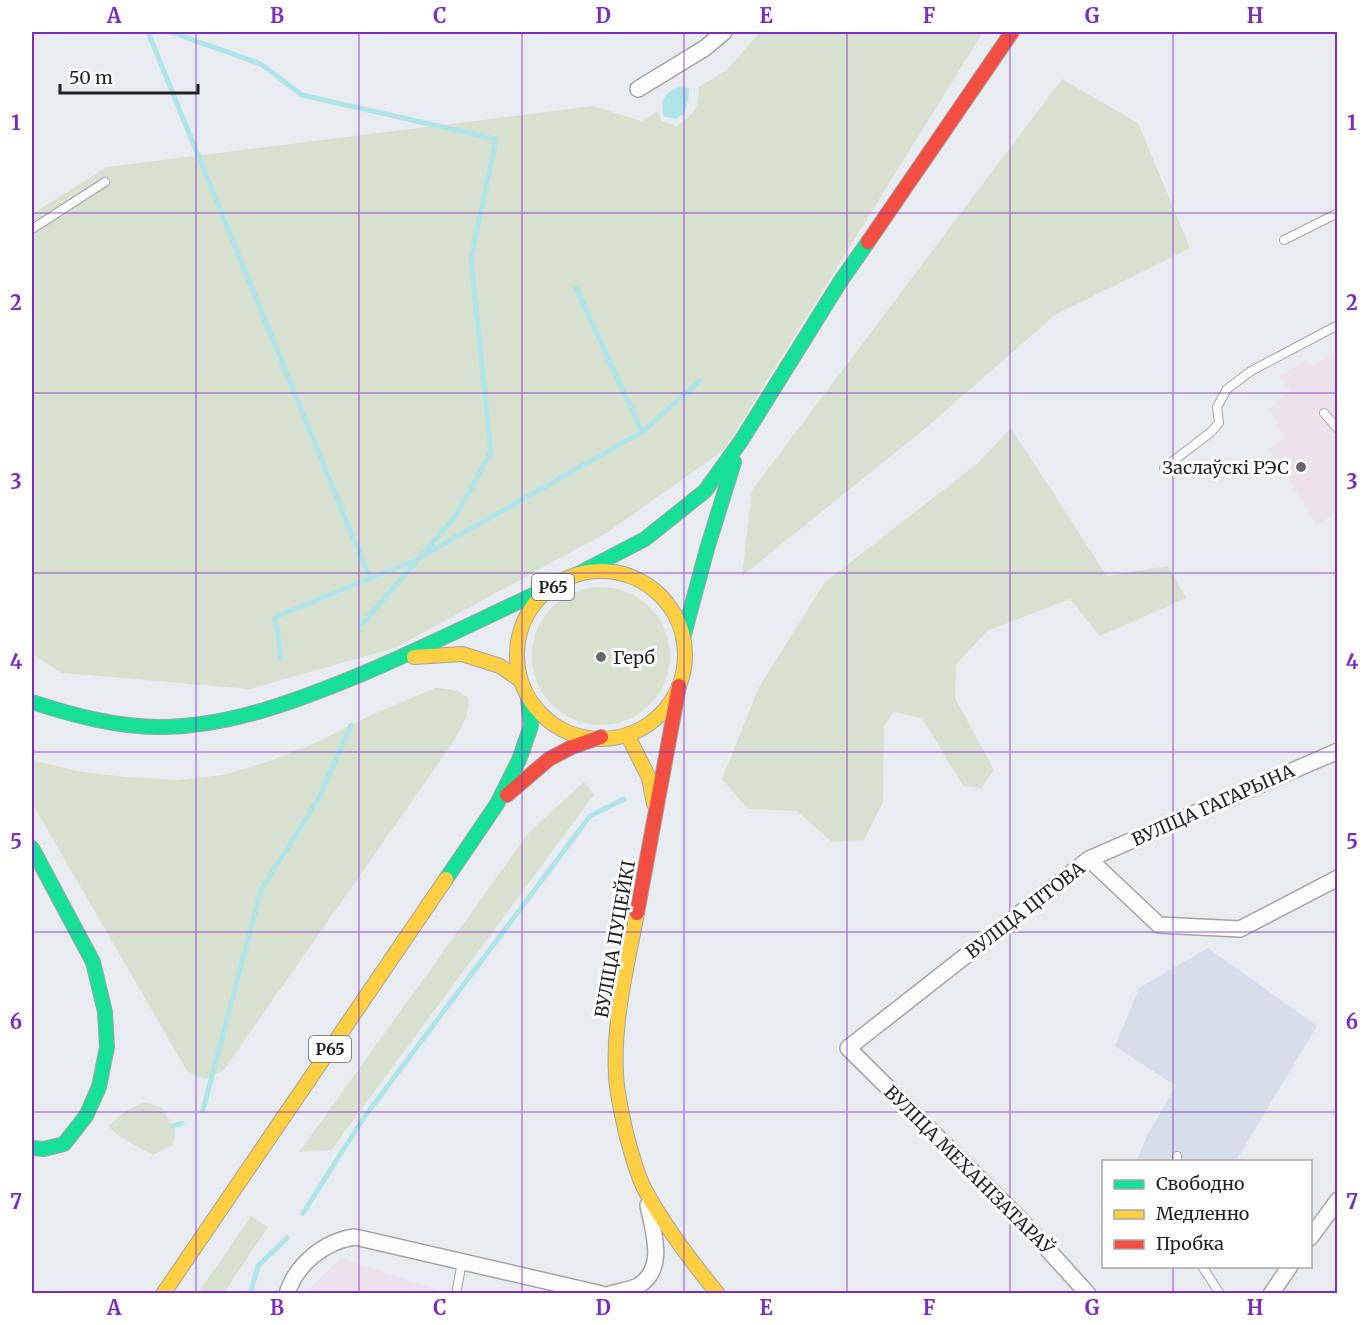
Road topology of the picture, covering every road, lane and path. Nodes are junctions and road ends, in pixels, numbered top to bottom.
1 (724, 32) edge
2 (1012, 32) edge
3 (638, 89) dead end
4 (105, 182) dead end
5 (1338, 213) edge
6 (32, 229) edge
7 (1284, 240) dead end
8 (1338, 325) edge
9 (1324, 413) dead end
10 (1338, 429) edge
11 (741, 441) junction
12 (1164, 468) dead end
13 (570, 577) junction
14 (683, 638) junction
15 (400, 658) junction
16 (519, 680) junction
17 (679, 686) junction
18 (528, 699) junction
19 (32, 702) edge
20 (628, 736) junction
21 (601, 737) junction
22 (1338, 751) edge
23 (497, 804) junction
24 (656, 816) junction
25 (32, 848) edge
26 (1089, 860) junction
27 (1338, 878) edge
28 (848, 1048) joint
29 (32, 1148) edge
30 (644, 1188) junction
31 (1338, 1200) edge
32 (1312, 1237) edge
33 (462, 1262) junction
34 (1203, 1268) edge
35 (1289, 1268) edge
36 (163, 1293) edge
37 (287, 1293) edge
38 (456, 1293) edge
39 (602, 1293) edge
40 (610, 1293) edge
41 (718, 1293) edge
42 (1088, 1293) edge
43 (1220, 1293) edge
44 (1271, 1293) edge

1 - 3 street
2 - 11 main road
4 - 6 lane
5 - 7 lane
8 - 12 lane
9 - 10 lane
11 - 13 main road
11 - 14 main road
13 - 14 main road, Р65
13 - 15 main road, Р65
13 - 16 main road, Р65
14 - 17 main road, Р65
15 - 16 main road, Р65
15 - 19 main road, Р65
16 - 18 main road, Р65
17 - 20 main road, Р65
17 - 24 main road, ВУЛІЦА ПУЦЕЙКІ
18 - 21 main road, Р65
18 - 23 main road, Р65
20 - 21 main road, Р65
20 - 24 main road, ВУЛІЦА ПУЦЕЙКІ
21 - 23 main road, Р65
22 - 26 street, ВУЛІЦА ГАГАРЫНА
23 - 36 main road, Р65
24 - 30 main road, ВУЛІЦА ПУЦЕЙКІ
25 - 29 main road
26 - 27 street, ВУЛІЦА ЦІТОВА
26 - 28 street, ВУЛІЦА ЦІТОВА
28 - 42 street, ВУЛІЦА МЕХАНІЗАТАРАЎ
30 - 40 street
30 - 41 main road, ВУЛІЦА ПУЦЕЙКІ
31 - 32 street
33 - 37 street
33 - 38 lane
33 - 39 street
34 - 43 lane
35 - 44 street

